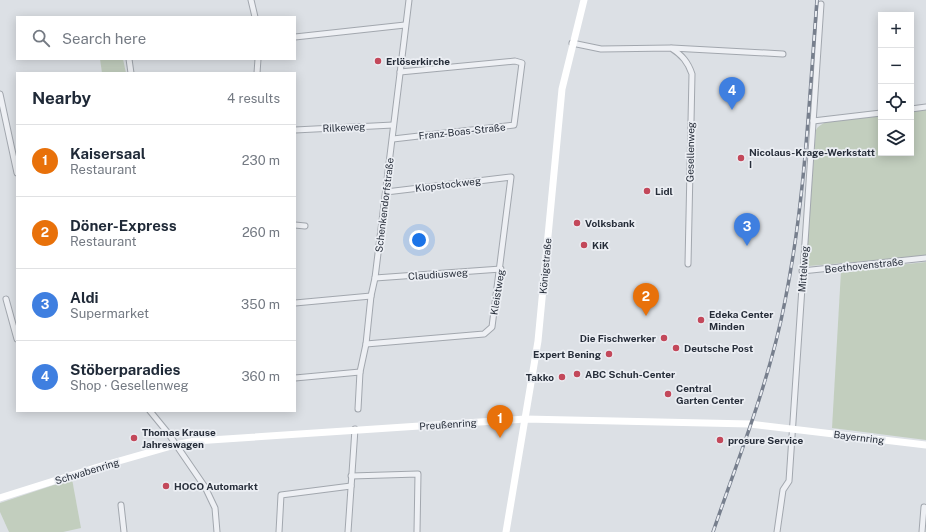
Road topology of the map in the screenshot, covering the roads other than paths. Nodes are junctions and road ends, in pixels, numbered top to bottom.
1 (251, 0) edge
2 (409, 0) edge
3 (584, 0) edge
4 (821, 4) dead end
5 (255, 16) edge
6 (405, 25) junction
7 (296, 37) edge
8 (572, 43) junction
9 (671, 48) junction
10 (783, 54) dead end
11 (129, 60) edge
12 (258, 60) edge
13 (131, 72) edge
14 (257, 72) edge
15 (400, 72) junction
16 (0, 94) edge
17 (926, 107) edge
18 (914, 109) edge
19 (878, 113) edge
20 (813, 121) junction
21 (393, 125) junction
22 (296, 130) edge
23 (393, 139) junction
24 (16, 168) edge
25 (511, 177) joint
26 (386, 192) junction
27 (296, 225) edge
28 (304, 226) dead end
29 (926, 258) edge
30 (688, 264) dead end
31 (501, 269) junction
32 (802, 271) junction
33 (375, 278) junction
34 (370, 296) junction
35 (6, 300) dead end
36 (296, 303) edge
37 (16, 335) edge
38 (366, 344) junction
39 (360, 372) junction
40 (296, 378) edge
41 (358, 410) dead end
42 (151, 412) edge
43 (525, 419) junction
44 (355, 429) junction
45 (793, 429) junction
46 (175, 445) junction
47 (926, 445) edge
48 (351, 476) junction
49 (351, 486) junction
50 (0, 498) edge
51 (121, 505) dead end
52 (924, 507) dead end
53 (124, 532) edge
54 (217, 532) edge
55 (279, 532) edge
56 (348, 532) edge
57 (416, 532) edge
58 (506, 532) edge
59 (777, 532) edge
60 (922, 532) edge

1 - 5 street
2 - 6 street, Schenkendorfstraße
3 - 8 street, Königstraße
4 - 20 street, Mittelweg
6 - 7 street
6 - 15 street, Schenkendorfstraße
8 - 9 street
8 - 43 street, Königstraße
9 - 10 street
9 - 30 street, Gesellenweg
11 - 13 street
12 - 14 street
15 - 21 street, Schenkendorfstraße
15 - 23 street, Franz-Boas-Straße
16 - 24 street
17 - 18 street
19 - 20 street
20 - 32 street, Mittelweg
21 - 22 street, Rilkeweg
21 - 23 street, Schenkendorfstraße
23 - 26 street, Schenkendorfstraße
25 - 26 street, Klopstockweg
25 - 31 street, Kleistweg
26 - 33 street, Schenkendorfstraße
27 - 28 street
29 - 32 street, Beethovenstraße
31 - 33 street, Claudiusweg
31 - 38 street, Kleistweg
32 - 45 street, Mittelweg
33 - 34 street, Schenkendorfstraße
34 - 36 street
34 - 38 street, Schenkendorfstraße
35 - 37 street
38 - 39 street, Schenkendorfstraße
39 - 40 street
39 - 41 street, Schenkendorfstraße
42 - 46 street
43 - 44 street, Preußenring
43 - 45 street, Preußenring
43 - 58 street, Königstraße
44 - 46 street, Preußenring
44 - 48 street
45 - 47 street, Bayernring
45 - 59 street, Mittelweg
46 - 50 street, Schwabenring
46 - 54 street
48 - 49 street
48 - 57 street
49 - 55 street
49 - 56 street
51 - 53 street
52 - 60 street

